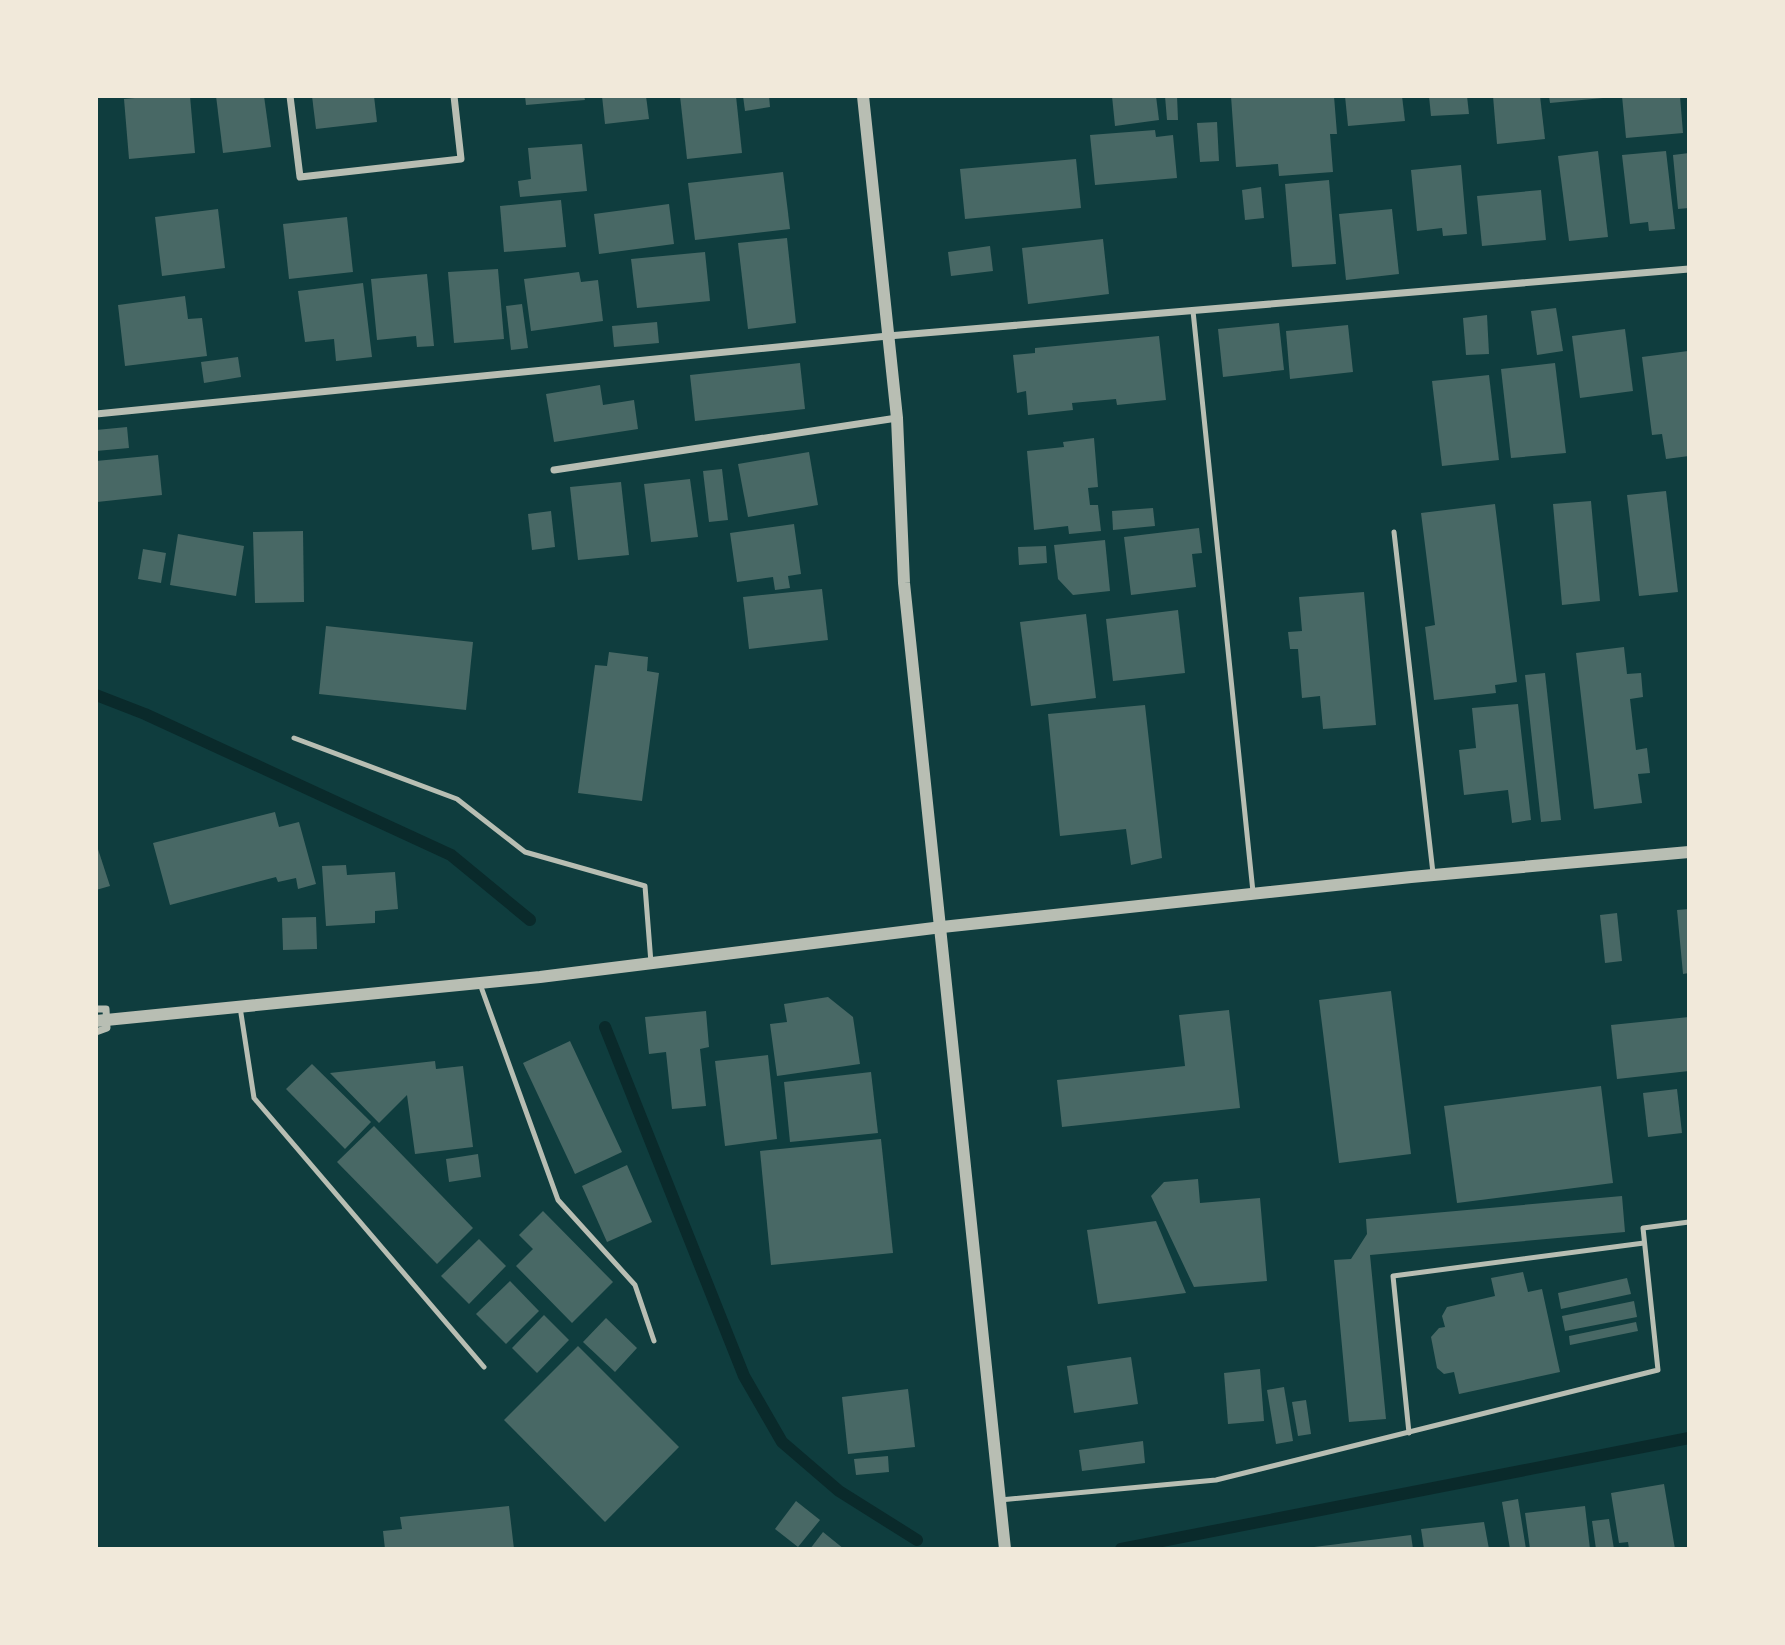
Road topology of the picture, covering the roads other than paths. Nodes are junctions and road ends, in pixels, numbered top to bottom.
1 (290, 96) edge
2 (454, 96) edge
3 (863, 96) edge
4 (1689, 269) edge
5 (1193, 311) junction
6 (888, 336) junction
7 (96, 414) edge
8 (897, 418) junction
9 (554, 470) dead end
10 (1394, 532) dead end
11 (294, 737) dead end
12 (1689, 852) edge
13 (1434, 875) junction
14 (1253, 894) junction
15 (942, 927) junction
16 (651, 963) junction
17 (480, 983) junction
18 (240, 1007) junction
19 (96, 1009) edge
20 (101, 1021) edge
21 (96, 1032) edge
22 (1689, 1222) edge
23 (1644, 1243) junction
24 (654, 1341) dead end
25 (484, 1367) dead end
26 (1409, 1433) junction
27 (1000, 1500) junction
28 (1005, 1549) edge

1 - 2 street
3 - 6 street
4 - 5 street
5 - 6 street
5 - 14 lane
6 - 7 street
6 - 8 street
8 - 9 street
8 - 15 street
10 - 13 lane
11 - 16 lane
12 - 13 street
13 - 14 street
14 - 15 street
15 - 16 street
15 - 27 street
16 - 17 street
17 - 18 street
17 - 24 lane
18 - 20 street
18 - 25 lane
19 - 20 street
20 - 21 street
22 - 23 lane
23 - 26 lane
23 - 26 lane
26 - 27 lane
27 - 28 street

